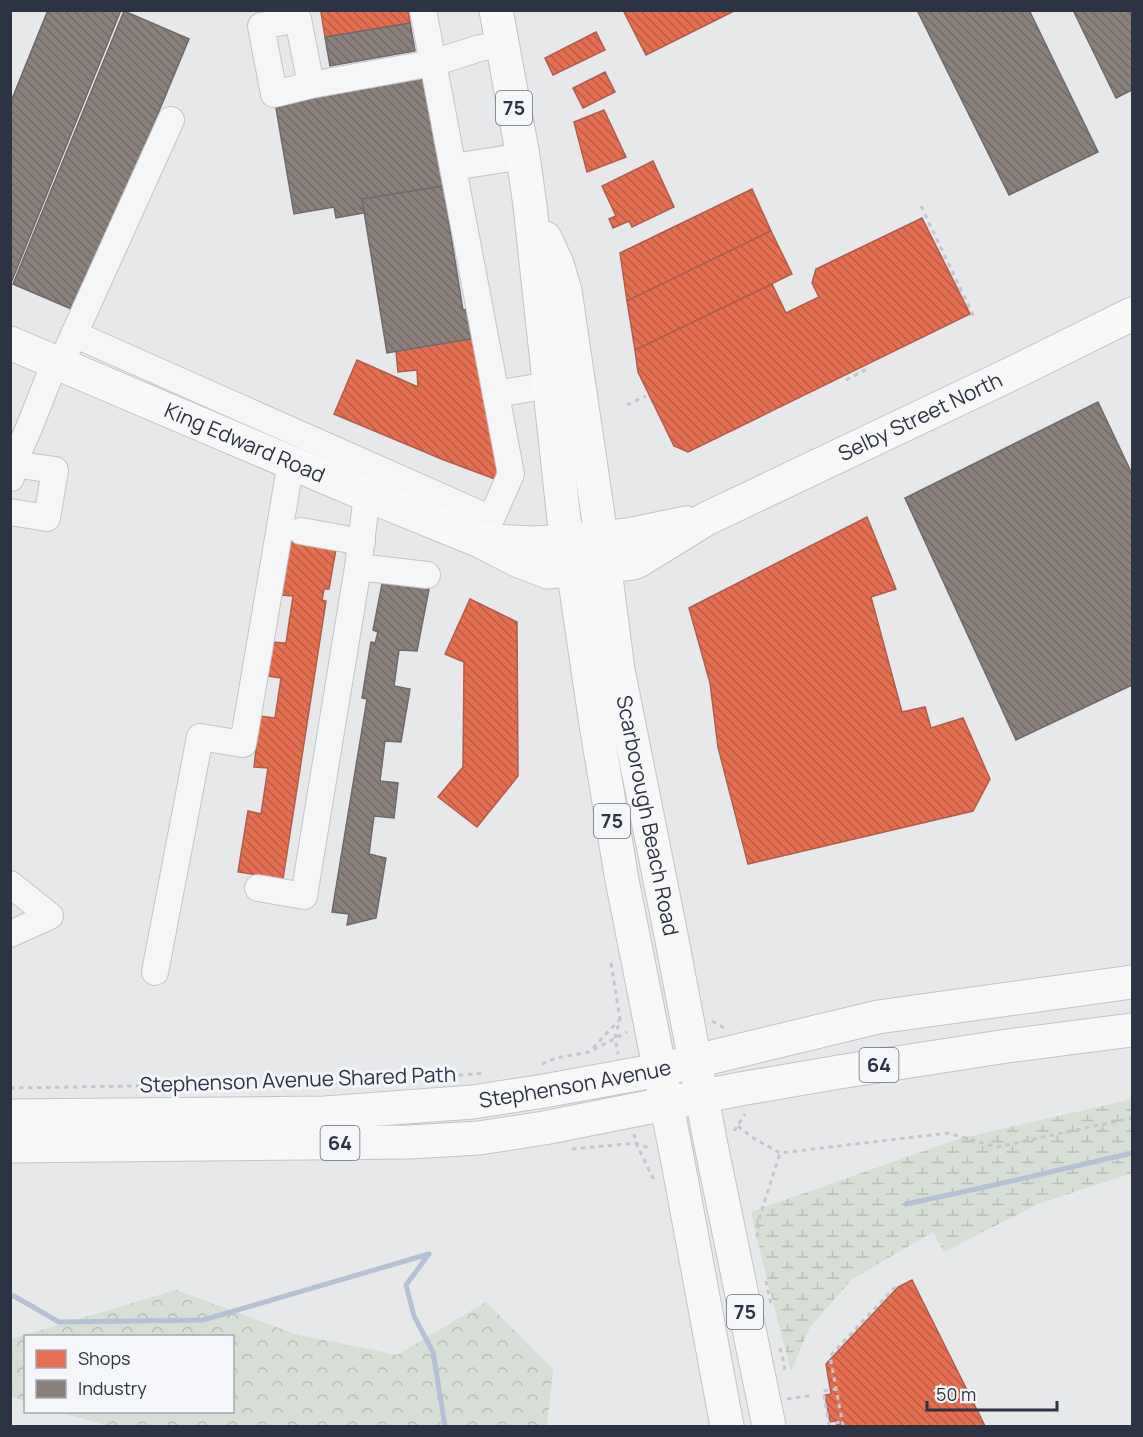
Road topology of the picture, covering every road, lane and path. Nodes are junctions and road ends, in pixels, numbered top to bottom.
1 (423, 10) edge
2 (496, 10) edge
3 (502, 44) junction
4 (433, 63) junction
5 (311, 85) dead end
6 (171, 120) dead end
7 (523, 156) junction
8 (453, 167) junction
9 (530, 206) junction
10 (921, 206) dead end
11 (1132, 314) edge
12 (972, 318) dead end
13 (74, 334) junction
14 (10, 342) edge
15 (58, 363) junction
16 (867, 369) dead end
17 (846, 380) dead end
18 (549, 385) junction
19 (496, 394) junction
20 (646, 396) dead end
21 (627, 405) dead end
22 (291, 462) junction
23 (12, 471) edge
24 (368, 495) junction
25 (10, 513) edge
26 (301, 531) dead end
27 (362, 542) junction
28 (587, 553) junction
29 (358, 567) junction
30 (427, 575) dead end
31 (10, 884) edge
32 (258, 888) dead end
33 (10, 934) edge
34 (155, 972) dead end
35 (1132, 982) edge
36 (620, 1019) dead end
37 (1132, 1030) edge
38 (615, 1038) dead end
39 (589, 1052) junction
40 (696, 1062) junction
41 (540, 1065) dead end
42 (659, 1070) junction
43 (487, 1073) dead end
44 (410, 1080) dead end
45 (388, 1082) dead end
46 (10, 1088) edge
47 (702, 1097) junction
48 (666, 1104) junction
49 (10, 1116) edge
50 (1132, 1118) edge
51 (738, 1126) dead end
52 (10, 1146) edge
53 (780, 1153) junction
54 (756, 1244) dead end
55 (764, 1276) dead end
56 (896, 1286) dead end
57 (771, 1306) dead end
58 (778, 1341) dead end
59 (786, 1381) dead end
60 (837, 1389) junction
61 (786, 1390) dead end
62 (812, 1397) dead end
63 (787, 1399) junction
64 (778, 1417) edge
65 (842, 1424) edge
66 (727, 1426) edge

1 - 4 street
2 - 3 main road, Scarborough Beach Road / 75
3 - 4 street
3 - 7 main road, Scarborough Beach Road / 75
4 - 5 street
4 - 8 street
6 - 13 street
7 - 8 street
7 - 9 main road, Scarborough Beach Road / 75
8 - 19 street
9 - 18 main road, Scarborough Beach Road / 75
9 - 28 main road, Scarborough Beach Road / 75
10 - 12 path
11 - 28 main road, Selby Street North
13 - 15 street
13 - 19 street
14 - 15 main road, King Edward Road
15 - 22 main road, King Edward Road
15 - 23 street
16 - 17 path
18 - 19 street
18 - 28 main road, Scarborough Beach Road / 75
20 - 21 path
22 - 24 main road, King Edward Road
22 - 34 street
23 - 25 street
24 - 27 street
24 - 28 main road, King Edward Road
26 - 27 street
27 - 29 street
28 - 40 main road, Scarborough Beach Road / 75
28 - 42 main road, Scarborough Beach Road / 75
29 - 30 street
29 - 32 street
31 - 33 street
35 - 40 main road, Stephenson Avenue / 64
36 - 39 path
37 - 47 main road, Stephenson Avenue / 64
38 - 39 path
39 - 41 path
40 - 42 main road, Stephenson Avenue / 64
40 - 47 main road, Scarborough Beach Road / 75
42 - 48 main road, Scarborough Beach Road / 75
42 - 49 main road, Stephenson Avenue / 64
43 - 44 path, Stephenson Avenue Shared Path
45 - 46 path, Stephenson Avenue Shared Path
47 - 48 main road, Stephenson Avenue / 64
47 - 64 main road, Scarborough Beach Road / 75
48 - 52 main road, Stephenson Avenue / 64
48 - 66 main road, Scarborough Beach Road / 75
50 - 53 path
51 - 53 path
53 - 54 path
55 - 57 path
56 - 60 path
58 - 59 path
60 - 65 path
60 - 65 path
61 - 63 path
62 - 63 path
63 - 64 path

